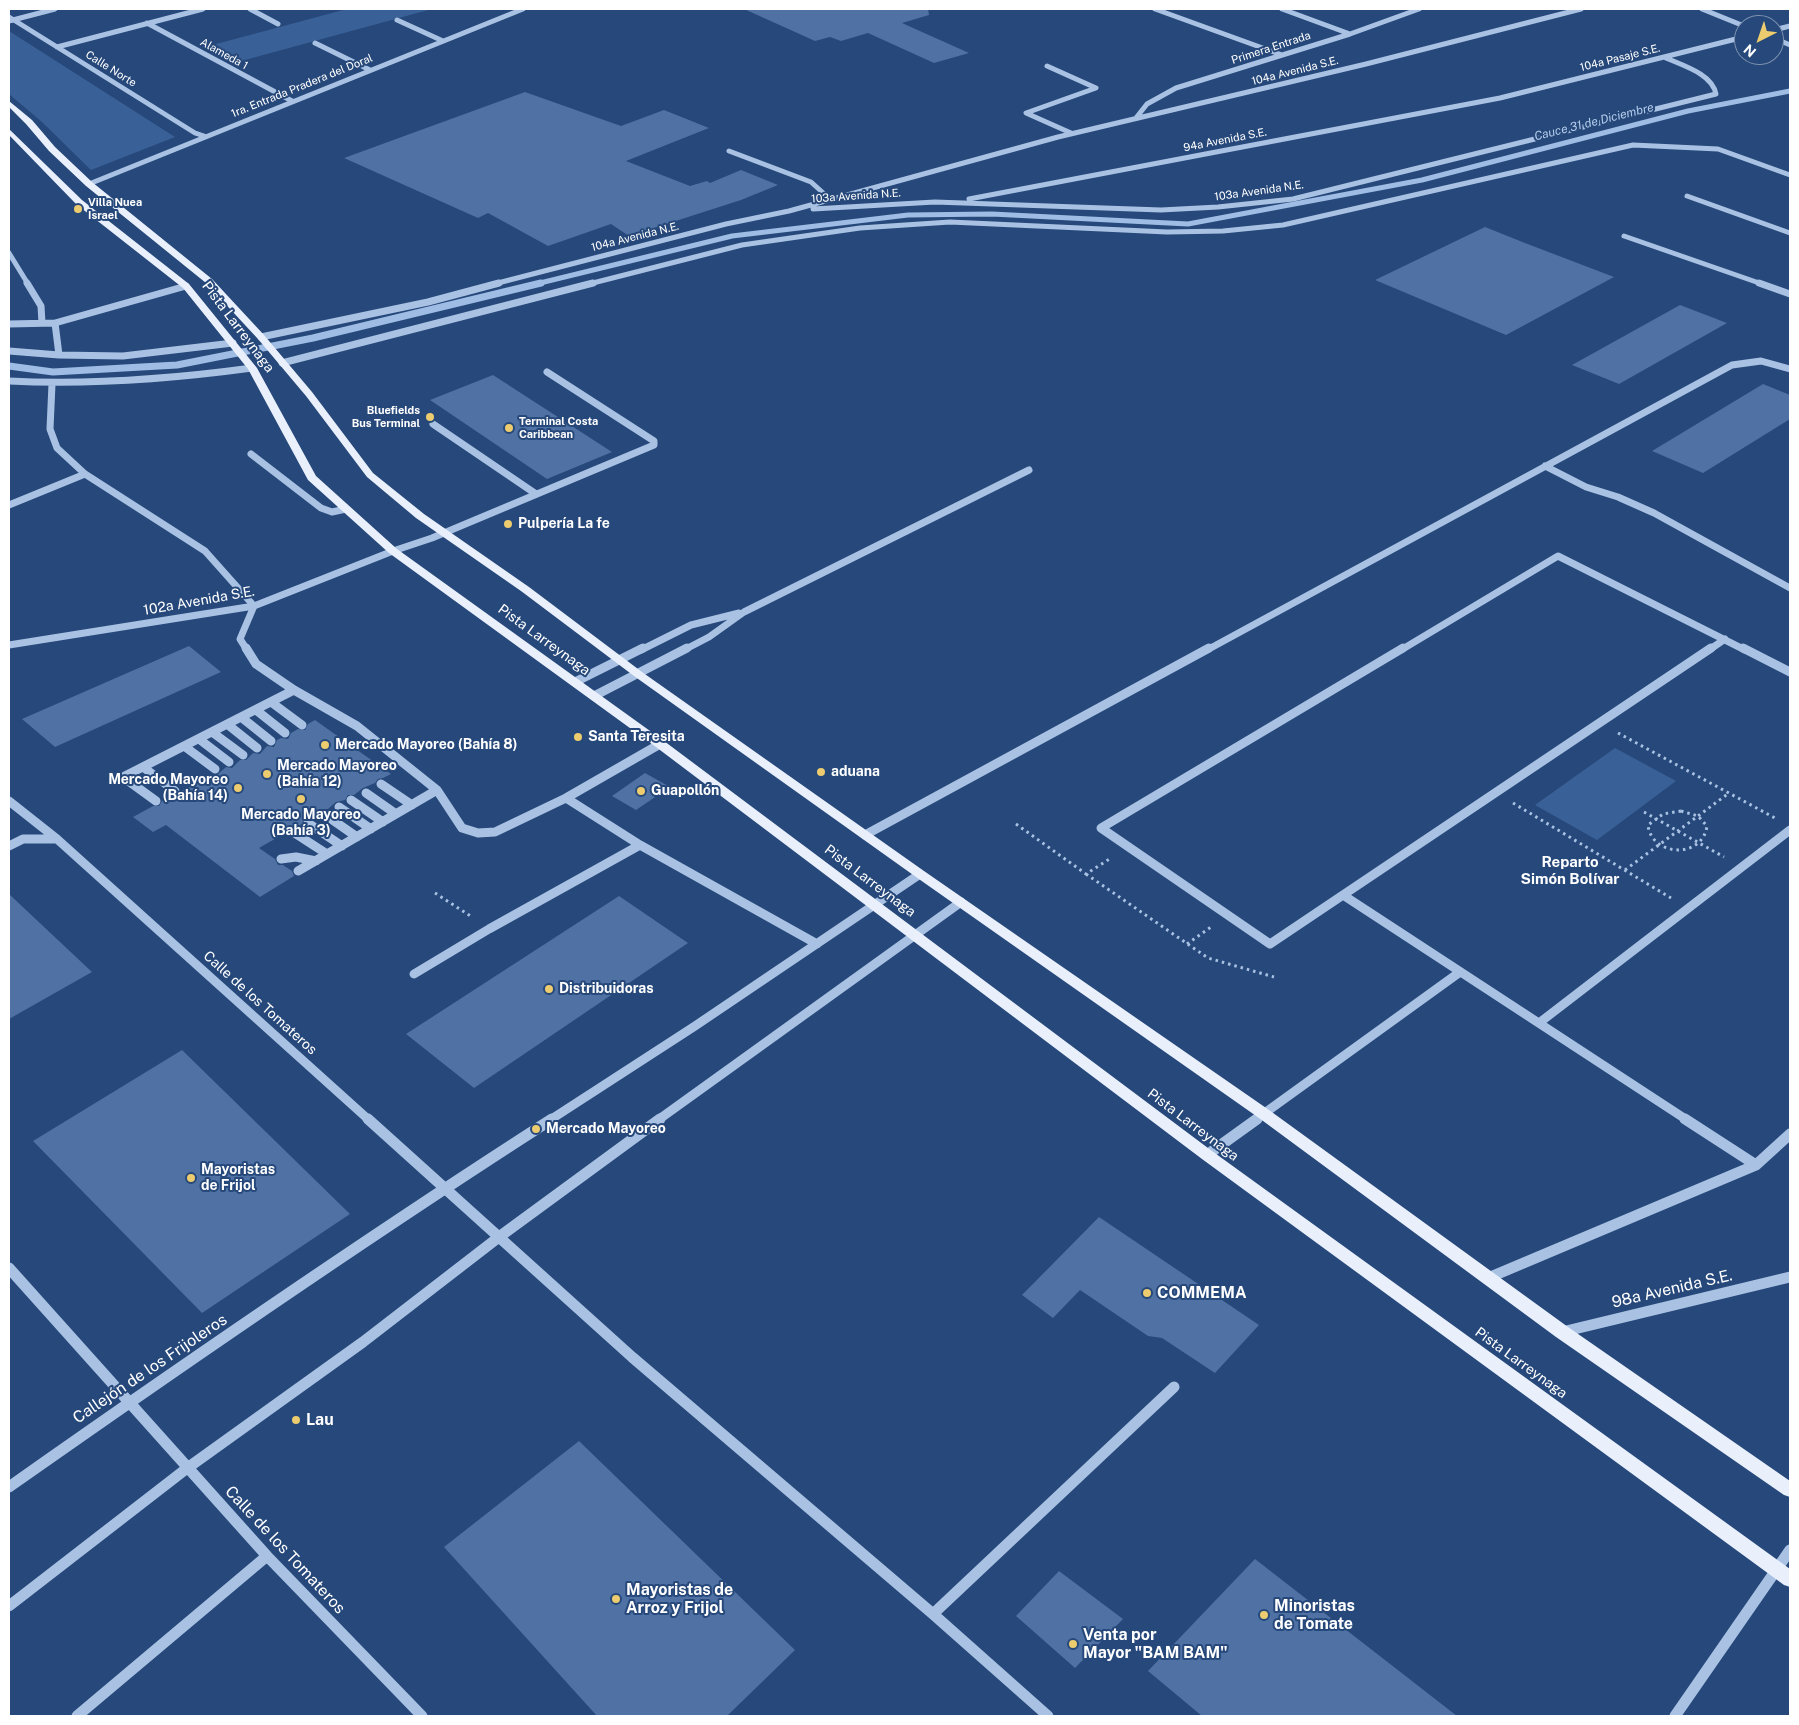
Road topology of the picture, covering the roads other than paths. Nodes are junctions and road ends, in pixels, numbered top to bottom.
1 (55, 9) edge
2 (203, 9) edge
3 (250, 9) edge
4 (501, 9) edge
5 (523, 9) edge
6 (1155, 9) edge
7 (1282, 9) edge
8 (1416, 9) edge
9 (1581, 9) edge
10 (1702, 9) edge
11 (511, 13) junction
12 (10, 19) edge
13 (397, 20) dead end
14 (1734, 22) edge
15 (147, 23) junction
16 (278, 24) dead end
17 (1350, 34) junction
18 (443, 40) junction
19 (1734, 40) edge
20 (315, 43) dead end
21 (57, 47) junction
22 (1282, 55) junction
23 (1664, 57) junction
24 (1047, 66) dead end
25 (370, 70) junction
26 (1500, 98) joint
27 (292, 101) junction
28 (9, 104) edge
29 (1136, 118) junction
30 (9, 131) edge
31 (1072, 134) junction
32 (204, 136) junction
33 (1013, 150) joint
34 (729, 151) dead end
35 (1790, 175) edge
36 (89, 184) junction
37 (1687, 196) dead end
38 (831, 200) junction
39 (954, 202) junction
40 (789, 211) junction
41 (1790, 233) edge
42 (1624, 236) dead end
43 (9, 253) edge
44 (186, 286) junction
45 (1790, 294) edge
46 (42, 323) junction
47 (55, 323) junction
48 (9, 324) edge
49 (262, 338) junction
50 (234, 344) junction
51 (9, 351) edge
52 (59, 354) junction
53 (280, 361) junction
54 (251, 366) junction
55 (1790, 369) edge
56 (547, 372) dead end
57 (9, 381) edge
58 (52, 384) junction
59 (433, 424) dead end
60 (251, 454) dead end
61 (1545, 466) junction
62 (1029, 470) dead end
63 (85, 474) junction
64 (536, 494) junction
65 (9, 505) edge
66 (346, 510) junction
67 (443, 533) junction
68 (393, 551) junction
69 (1790, 588) edge
70 (254, 606) junction
71 (744, 612) junction
72 (1725, 639) junction
73 (9, 646) edge
74 (619, 660) junction
75 (1790, 672) edge
76 (638, 674) junction
77 (575, 682) junction
78 (294, 690) junction
79 (594, 696) junction
80 (271, 702) junction
81 (256, 710) junction
82 (241, 717) junction
83 (227, 724) junction
84 (302, 725) dead end
85 (212, 732) junction
86 (285, 733) dead end
87 (199, 738) junction
88 (271, 741) dead end
89 (660, 744) junction
90 (184, 746) junction
91 (257, 748) dead end
92 (243, 755) dead end
93 (229, 762) dead end
94 (143, 767) junction
95 (215, 769) dead end
96 (380, 784) dead end
97 (437, 790) junction
98 (175, 791) dead end
99 (366, 793) dead end
100 (566, 798) junction
101 (351, 800) dead end
102 (9, 801) edge
103 (156, 801) dead end
104 (412, 805) junction
105 (339, 807) dead end
106 (324, 814) dead end
107 (396, 814) junction
108 (383, 822) junction
109 (308, 823) dead end
110 (371, 829) junction
111 (1790, 830) edge
112 (293, 832) dead end
113 (865, 835) junction
114 (357, 837) junction
115 (57, 839) junction
116 (640, 845) junction
117 (9, 846) edge
118 (342, 846) junction
119 (327, 854) junction
120 (281, 859) dead end
121 (316, 861) junction
122 (298, 871) dead end
123 (920, 874) junction
124 (1343, 895) junction
125 (961, 902) junction
126 (875, 905) junction
127 (915, 935) junction
128 (817, 944) junction
129 (1460, 972) junction
130 (414, 974) dead end
131 (1539, 1023) junction
132 (1264, 1114) junction
133 (1790, 1134) edge
134 (1207, 1155) junction
135 (1756, 1164) junction
136 (443, 1188) junction
137 (499, 1237) junction
138 (9, 1268) edge
139 (1790, 1277) edge
140 (1488, 1278) junction
141 (1562, 1332) junction
142 (1174, 1387) dead end
143 (128, 1403) junction
144 (186, 1468) junction
145 (9, 1486) edge
146 (1790, 1490) edge
147 (1790, 1550) edge
148 (267, 1556) junction
149 (1776, 1568) junction
150 (1790, 1579) edge
151 (9, 1606) edge
152 (933, 1614) junction
153 (77, 1716) edge
154 (422, 1716) edge
155 (1048, 1716) edge
156 (1675, 1716) edge

1 - 12 street
2 - 15 street
3 - 16 street
4 - 11 street
5 - 11 street, 1ra. Entrada Pradera del Doral
6 - 22 street
7 - 17 street
8 - 17 street, Primera Entrada
9 - 29 street, 104a Avenida S.E.
10 - 14 street
11 - 18 street, 1ra. Entrada Pradera del Doral
12 - 21 street, Calle Norte
13 - 18 street
15 - 21 street
15 - 27 street, Alameda 1
17 - 22 street, Primera Entrada
18 - 25 street, 1ra. Entrada Pradera del Doral
19 - 23 street, 104a Pasaje S.E.
20 - 25 street
21 - 32 street, Calle Norte
22 - 29 street, Primera Entrada
23 - 26 street, 104a Pasaje S.E.
23 - 39 street, 103a Avenida N.E.
24 - 31 street
25 - 27 street, 1ra. Entrada Pradera del Doral
26 - 39 street, 94a Avenida S.E.
27 - 32 street, 1ra. Entrada Pradera del Doral
28 - 36 main road, Pista Larreynaga
29 - 31 street, 104a Avenida S.E.
30 - 44 main road, Pista Larreynaga
31 - 33 street, 104a Avenida S.E.
32 - 36 street, 1ra. Entrada Pradera del Doral
33 - 38 street, 104a Avenida N.E.
34 - 38 street
35 - 53 street
36 - 49 main road, Pista Larreynaga
37 - 41 street
38 - 40 street, 104a Avenida N.E.
39 - 40 street, 103a Avenida N.E.
40 - 49 street, 104a Avenida N.E.
42 - 45 street
43 - 46 street
44 - 47 street
44 - 50 main road, Pista Larreynaga
46 - 47 street
46 - 48 street
47 - 52 street
49 - 53 main road, Pista Larreynaga
50 - 52 street
50 - 54 main road, Pista Larreynaga
51 - 52 street
53 - 67 main road, Pista Larreynaga
54 - 58 street
54 - 66 main road, Pista Larreynaga
55 - 61 street
56 - 64 street, 102a Avenida S.E.
57 - 58 street
58 - 63 street
59 - 64 street
60 - 66 street
61 - 69 street
61 - 113 street
62 - 71 street
63 - 65 street
63 - 70 street
64 - 67 street, 102a Avenida S.E.
66 - 68 main road, Pista Larreynaga
67 - 68 street, 102a Avenida S.E.
67 - 74 main road, Pista Larreynaga
68 - 70 street, 102a Avenida S.E.
68 - 77 main road, Pista Larreynaga
70 - 73 street, 102a Avenida S.E.
70 - 78 street
71 - 74 street
71 - 76 street
72 - 75 street
72 - 124 street
72 - 124 street
74 - 76 main road, Pista Larreynaga
74 - 77 street
76 - 79 street
76 - 113 main road, Pista Larreynaga
77 - 79 main road, Pista Larreynaga
78 - 80 street
78 - 97 street
79 - 89 main road, Pista Larreynaga
80 - 81 street
80 - 84 street
81 - 82 street
81 - 86 street
82 - 83 street
82 - 88 street
83 - 85 street
83 - 91 street
85 - 87 street
85 - 92 street
87 - 90 street
87 - 93 street
89 - 100 street
89 - 126 main road, Pista Larreynaga
90 - 94 street
90 - 95 street
94 - 98 street
94 - 103 street
96 - 104 street
97 - 100 street
97 - 104 street
99 - 107 street
100 - 116 street
101 - 108 street
102 - 115 street, Calle de los Tomateros
104 - 107 street
105 - 110 street
106 - 114 street
107 - 108 street
108 - 110 street
109 - 118 street
110 - 114 street
111 - 131 street
112 - 119 street
113 - 123 main road, Pista Larreynaga
114 - 118 street
115 - 117 street
115 - 136 street, Calle de los Tomateros
116 - 128 street
116 - 130 street
118 - 119 street
119 - 121 street
120 - 121 street
121 - 122 street
123 - 125 main road, Pista Larreynaga
123 - 126 street, Callejón de los Frijoleros
124 - 129 street
125 - 127 street
125 - 132 main road, Pista Larreynaga
126 - 127 main road, Pista Larreynaga
126 - 128 street, Callejón de los Frijoleros
127 - 134 main road, Pista Larreynaga
127 - 137 street
128 - 136 street, Callejón de los Frijoleros
129 - 131 street
129 - 132 street
131 - 135 street
132 - 134 street
132 - 140 main road, Pista Larreynaga
133 - 135 street
134 - 149 main road, Pista Larreynaga
135 - 140 street
136 - 137 street, Calle de los Tomateros
136 - 143 street, Callejón de los Frijoleros
137 - 144 street
137 - 152 street, Calle de los Tomateros
138 - 143 street
139 - 141 street, 98a Avenida S.E.
140 - 141 main road, Pista Larreynaga
141 - 146 main road, Pista Larreynaga
142 - 152 street
143 - 144 street, Calle de los Tomateros
143 - 145 street, Callejón de los Frijoleros
144 - 148 street, Calle de los Tomateros
144 - 151 street
147 - 149 street
148 - 153 street
148 - 154 street, Calle de los Tomateros
149 - 150 main road, Pista Larreynaga
149 - 156 street
152 - 155 street, Calle de los Tomateros

